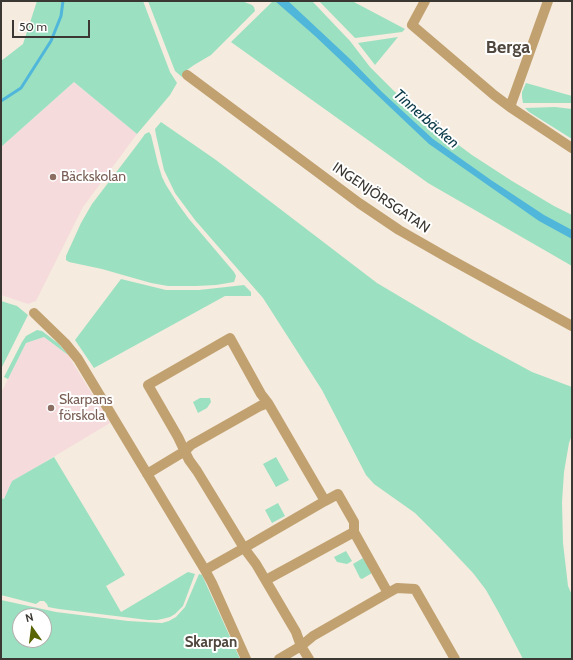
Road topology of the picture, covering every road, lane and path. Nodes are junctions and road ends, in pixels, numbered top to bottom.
1 (425, 1) edge
2 (548, 1) edge
3 (187, 75) dead end
4 (510, 108) junction
5 (572, 148) edge
6 (34, 313) dead end
7 (572, 326) edge
8 (268, 403) junction
9 (185, 451) junction
10 (147, 474) junction
11 (325, 501) junction
12 (354, 532) junction
13 (244, 548) junction
14 (205, 570) junction
15 (266, 580) junction
16 (388, 592) junction
17 (301, 646) junction
18 (246, 659) edge
19 (280, 659) edge
20 (309, 659) edge
21 (455, 659) edge

1 - 4 street
2 - 4 street
3 - 7 street, INGENJÖRSGATAN
4 - 5 street
6 - 10 street
8 - 9 street
8 - 9 street
8 - 11 street
9 - 10 street
9 - 13 street
10 - 14 street
11 - 12 street
11 - 13 street
12 - 15 street
12 - 16 street
13 - 14 street
13 - 15 street
14 - 18 street
15 - 17 street
16 - 17 street
16 - 21 street
17 - 19 street
17 - 20 street

